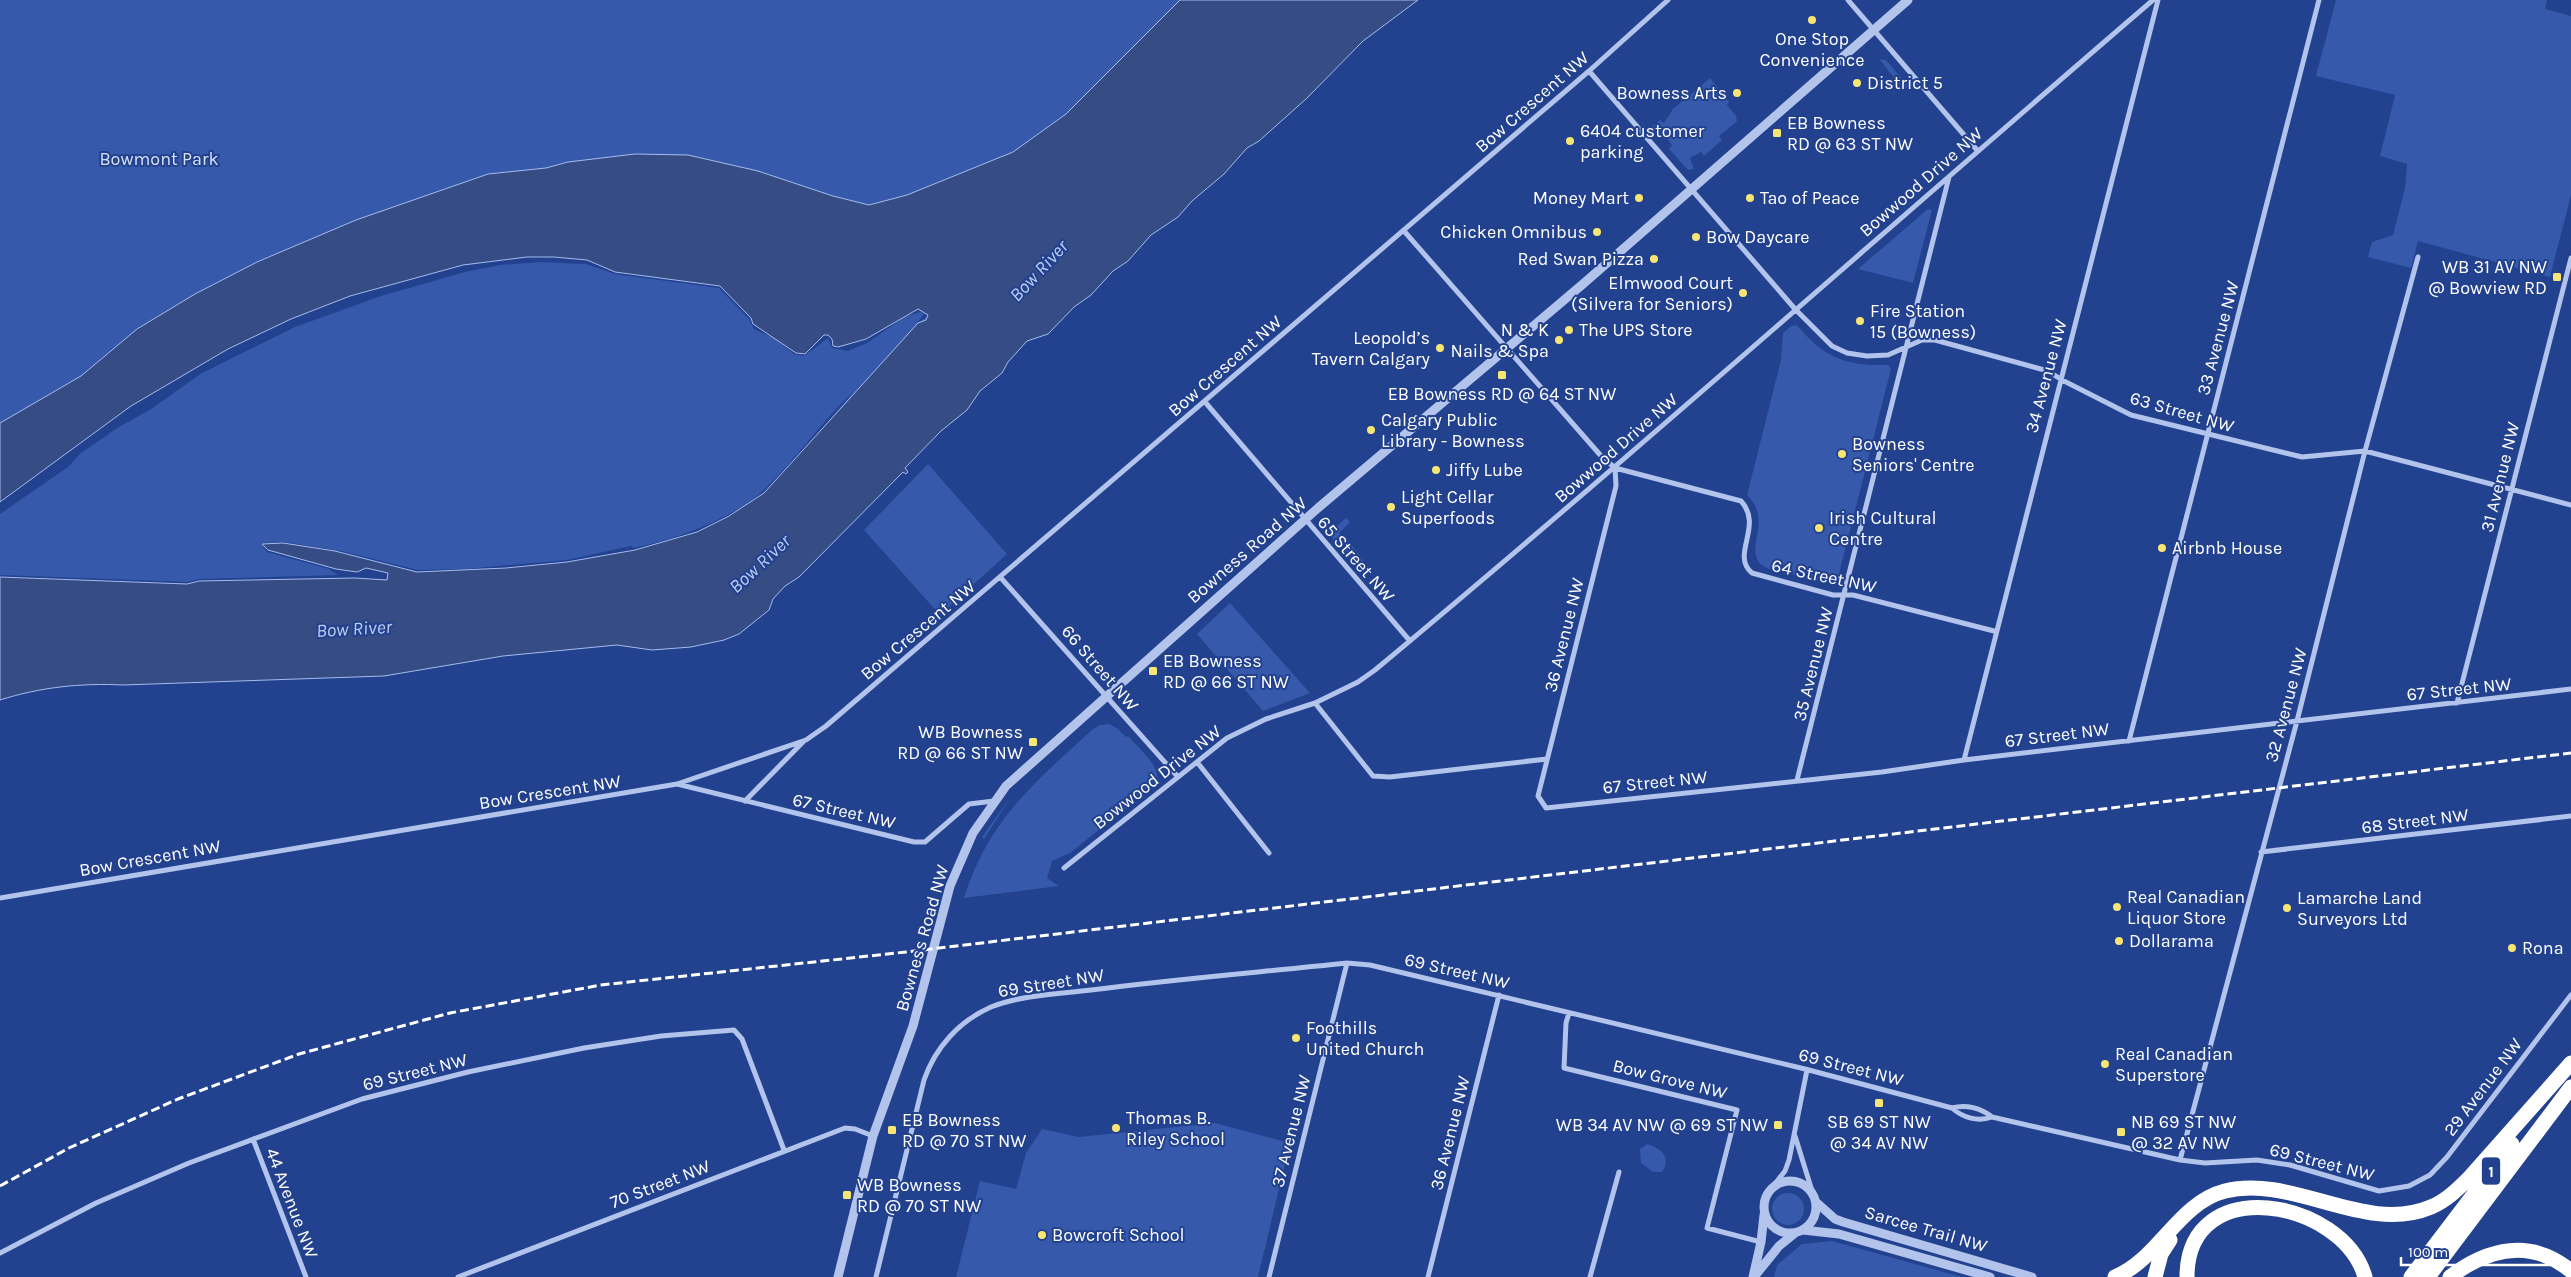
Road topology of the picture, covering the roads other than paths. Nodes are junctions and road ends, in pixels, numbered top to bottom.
1 (1668, 0) edge
2 (1848, 0) edge
3 (1908, 0) edge
4 (2152, 0) edge
5 (2158, 0) edge
6 (2319, 0) edge
7 (1874, 29) junction
8 (1588, 71) junction
9 (1977, 150) junction
10 (1949, 177) junction
11 (1691, 190) junction
12 (1404, 231) junction
13 (2418, 257) dead end
14 (2571, 258) edge
15 (1795, 309) junction
16 (1907, 346) junction
17 (1508, 349) junction
18 (2062, 380) junction
19 (1205, 402) junction
20 (2206, 434) junction
21 (2365, 452) junction
22 (1615, 468) junction
23 (2511, 490) junction
24 (2571, 505) edge
25 (1305, 520) junction
26 (1001, 578) junction
27 (1844, 595) junction
28 (1994, 631) junction
29 (1410, 641) junction
30 (2571, 689) edge
31 (1106, 696) junction
32 (1315, 702) junction
33 (2457, 702) junction
34 (2297, 721) junction
35 (806, 740) junction
36 (2128, 741) junction
37 (1547, 759) junction
38 (1964, 760) junction
39 (1197, 762) junction
40 (1178, 777) junction
41 (1798, 780) junction
42 (676, 784) junction
43 (745, 801) junction
44 (994, 801) junction
45 (1546, 808) joint
46 (2571, 816) edge
47 (2261, 852) junction
48 (1269, 853) dead end
49 (1064, 868) dead end
50 (0, 898) edge
51 (1347, 963) junction
52 (1499, 995) junction
53 (2571, 995) edge
54 (1569, 1013) junction
55 (2571, 1064) edge
56 (1807, 1070) junction
57 (2571, 1087) edge
58 (1952, 1108) junction
59 (1992, 1117) junction
60 (874, 1136) junction
61 (1795, 1136) junction
62 (253, 1140) junction
63 (784, 1150) junction
64 (2180, 1160) junction
65 (1619, 1172) dead end
66 (2410, 1186) joint
67 (1771, 1189) junction
68 (1815, 1198) junction
69 (2191, 1210) junction
70 (1764, 1212) junction
71 (1799, 1232) junction
72 (1761, 1242) junction
73 (0, 1253) edge
74 (2571, 1271) edge
75 (306, 1277) edge
76 (458, 1277) edge
77 (838, 1277) edge
78 (876, 1277) edge
79 (1269, 1277) edge
80 (1428, 1277) edge
81 (1590, 1277) edge
82 (1753, 1277) edge
83 (1990, 1277) edge
84 (2032, 1277) edge
85 (2115, 1277) edge
86 (2155, 1277) edge
87 (2187, 1277) edge
88 (2365, 1277) edge
89 (2411, 1277) edge
90 (2428, 1277) edge
91 (2450, 1277) edge

1 - 8 street, Bow Crescent NW
2 - 7 street
3 - 7 street, Bowness Road NW
4 - 9 street, Bowwood Drive NW
5 - 18 street, 34 Avenue NW
6 - 20 street, 33 Avenue NW
7 - 9 street
7 - 11 street, Bowness Road NW
8 - 11 street, 63 Street NW
8 - 12 street, Bow Crescent NW
9 - 10 street, Bowwood Drive NW
10 - 15 street, Bowwood Drive NW
10 - 16 street, 35 Avenue NW
11 - 15 street, 63 Street NW
11 - 17 street, Bowness Road NW
12 - 17 street, 64 Street NW
12 - 19 street, Bow Crescent NW
13 - 21 street, 32 Avenue NW
14 - 23 street, 31 Avenue NW
15 - 16 street, 63 Street NW
15 - 22 street, Bowwood Drive NW
16 - 18 street, 63 Street NW
16 - 27 street, 35 Avenue NW
17 - 22 street, 64 Street NW
17 - 25 street, Bowness Road NW
18 - 20 street, 63 Street NW
18 - 28 street, 34 Avenue NW
19 - 25 street, 65 Street NW
19 - 26 street, Bow Crescent NW
20 - 21 street, 63 Street NW
20 - 36 street, 33 Avenue NW
21 - 23 street, 63 Street NW
21 - 34 street, 32 Avenue NW
22 - 27 street, 64 Street NW
22 - 29 street, Bowwood Drive NW
22 - 37 street, 36 Avenue NW
23 - 24 street, 63 Street NW
23 - 33 street, 31 Avenue NW
25 - 29 street, 65 Street NW
25 - 31 street, Bowness Road NW
26 - 31 street, 66 Street NW
26 - 35 street, Bow Crescent NW
27 - 28 street, 64 Street NW
27 - 41 street, 35 Avenue NW
28 - 38 street, 34 Avenue NW
29 - 32 street, Bowwood Drive NW
30 - 33 street, 67 Street NW
31 - 40 street, 66 Street NW
31 - 44 street, Bowness Road NW
32 - 37 street
32 - 39 street, Bowwood Drive NW
33 - 34 street, 67 Street NW
34 - 36 street, 67 Street NW
34 - 47 street, 32 Avenue NW
35 - 42 street, Bow Crescent NW
35 - 43 street
36 - 38 street, 67 Street NW
37 - 45 street, 36 Avenue NW
38 - 41 street, 67 Street NW
39 - 40 street, Bowwood Drive NW
39 - 48 street
40 - 49 street, Bowwood Drive NW
41 - 45 street, 67 Street NW
42 - 43 street, 67 Street NW
42 - 50 street, Bow Crescent NW
43 - 44 street, 67 Street NW
44 - 60 street, Bowness Road NW
46 - 47 street, 68 Street NW
47 - 64 street, 32 Avenue NW
51 - 52 street, 69 Street NW
51 - 78 street, 69 Street NW
51 - 79 street, 37 Avenue NW
52 - 54 street, 69 Street NW
52 - 80 street, 36 Avenue NW
53 - 66 street, 29 Avenue NW
54 - 56 street, 69 Street NW
54 - 72 street, Bow Grove NW
55 - 69 highway
55 - 89 highway, 1
56 - 58 street, 69 Street NW
56 - 61 street
57 - 90 highway, 1
58 - 59 street, 69 Street NW
58 - 59 street, 69 Street NW
59 - 64 street, 69 Street NW
60 - 63 street, 70 Street NW
60 - 77 street, Bowness Road NW
61 - 67 street
61 - 68 street
62 - 63 street, 69 Street NW
62 - 73 street, 69 Street NW
62 - 75 street, 44 Avenue NW
63 - 76 street, 70 Street NW
64 - 66 street, 69 Street NW
65 - 81 street
67 - 68 street
67 - 70 street
68 - 71 street
68 - 84 street, Sarcee Trail NW
69 - 85 highway
69 - 86 highway
70 - 71 street
70 - 72 street
71 - 82 street
71 - 83 street, Sarcee Trail NW
72 - 82 street
74 - 91 highway
87 - 88 highway

